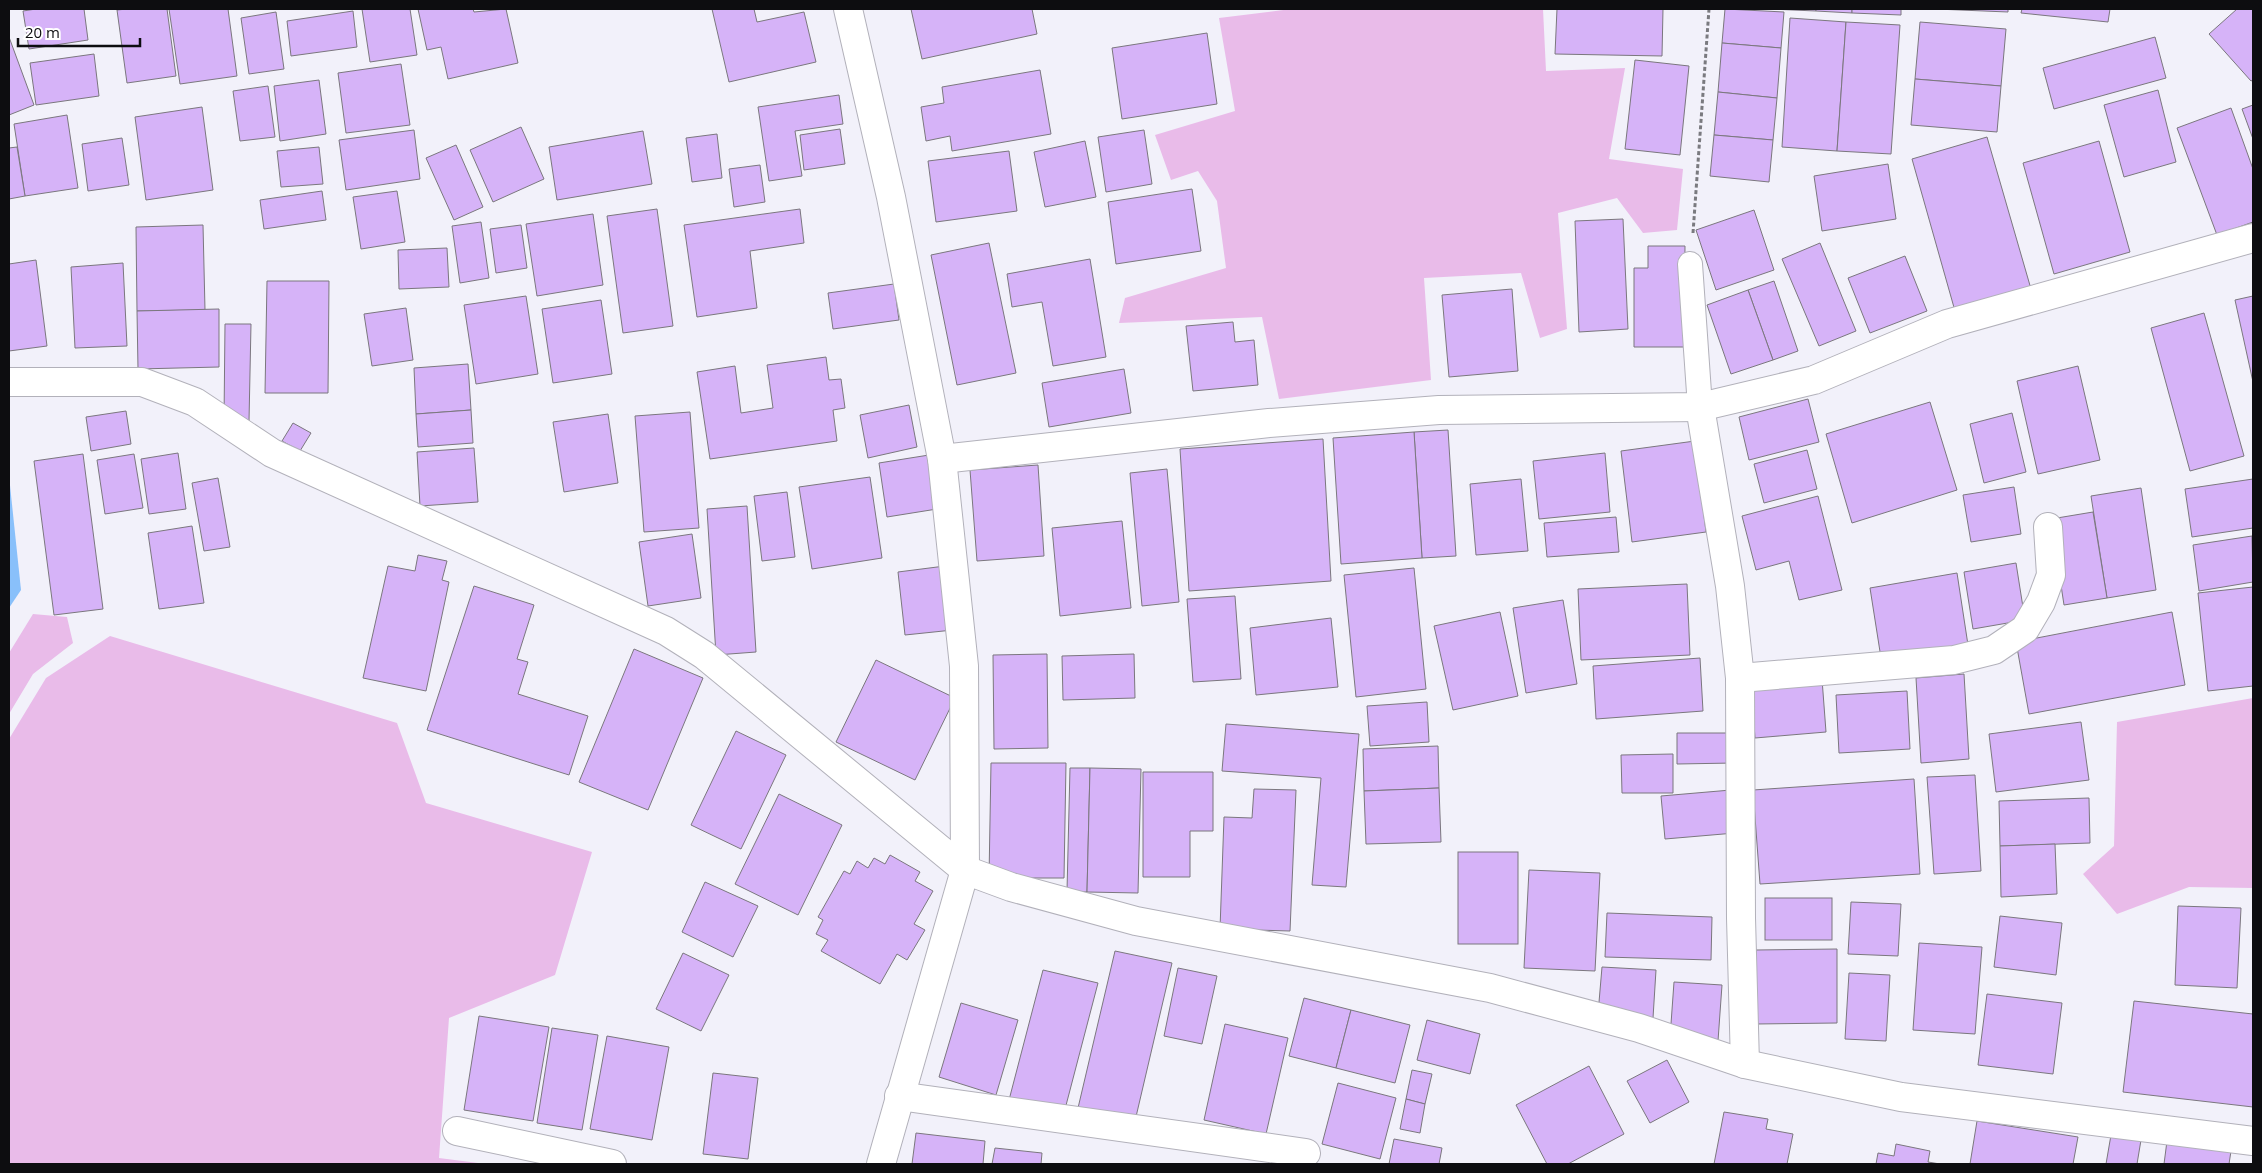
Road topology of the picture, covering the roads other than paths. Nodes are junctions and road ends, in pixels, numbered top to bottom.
1 (848, 9) edge
2 (2253, 238) edge
3 (1690, 264) road end
4 (9, 382) edge
5 (1700, 407) junction
6 (942, 459) junction
7 (2048, 527) dead end
8 (1740, 678) junction
9 (965, 870) junction
10 (1745, 1064) junction
11 (899, 1096) junction
12 (457, 1131) dead end
13 (2253, 1142) edge
14 (1306, 1153) dead end
15 (612, 1164) edge
16 (880, 1164) edge

1 - 6 street
2 - 5 street
3 - 5 lane
4 - 9 street
5 - 6 street
5 - 8 street
6 - 9 street
7 - 8 street
8 - 10 street
9 - 10 street
9 - 11 street
10 - 13 street
11 - 14 street
11 - 16 street
12 - 15 street

